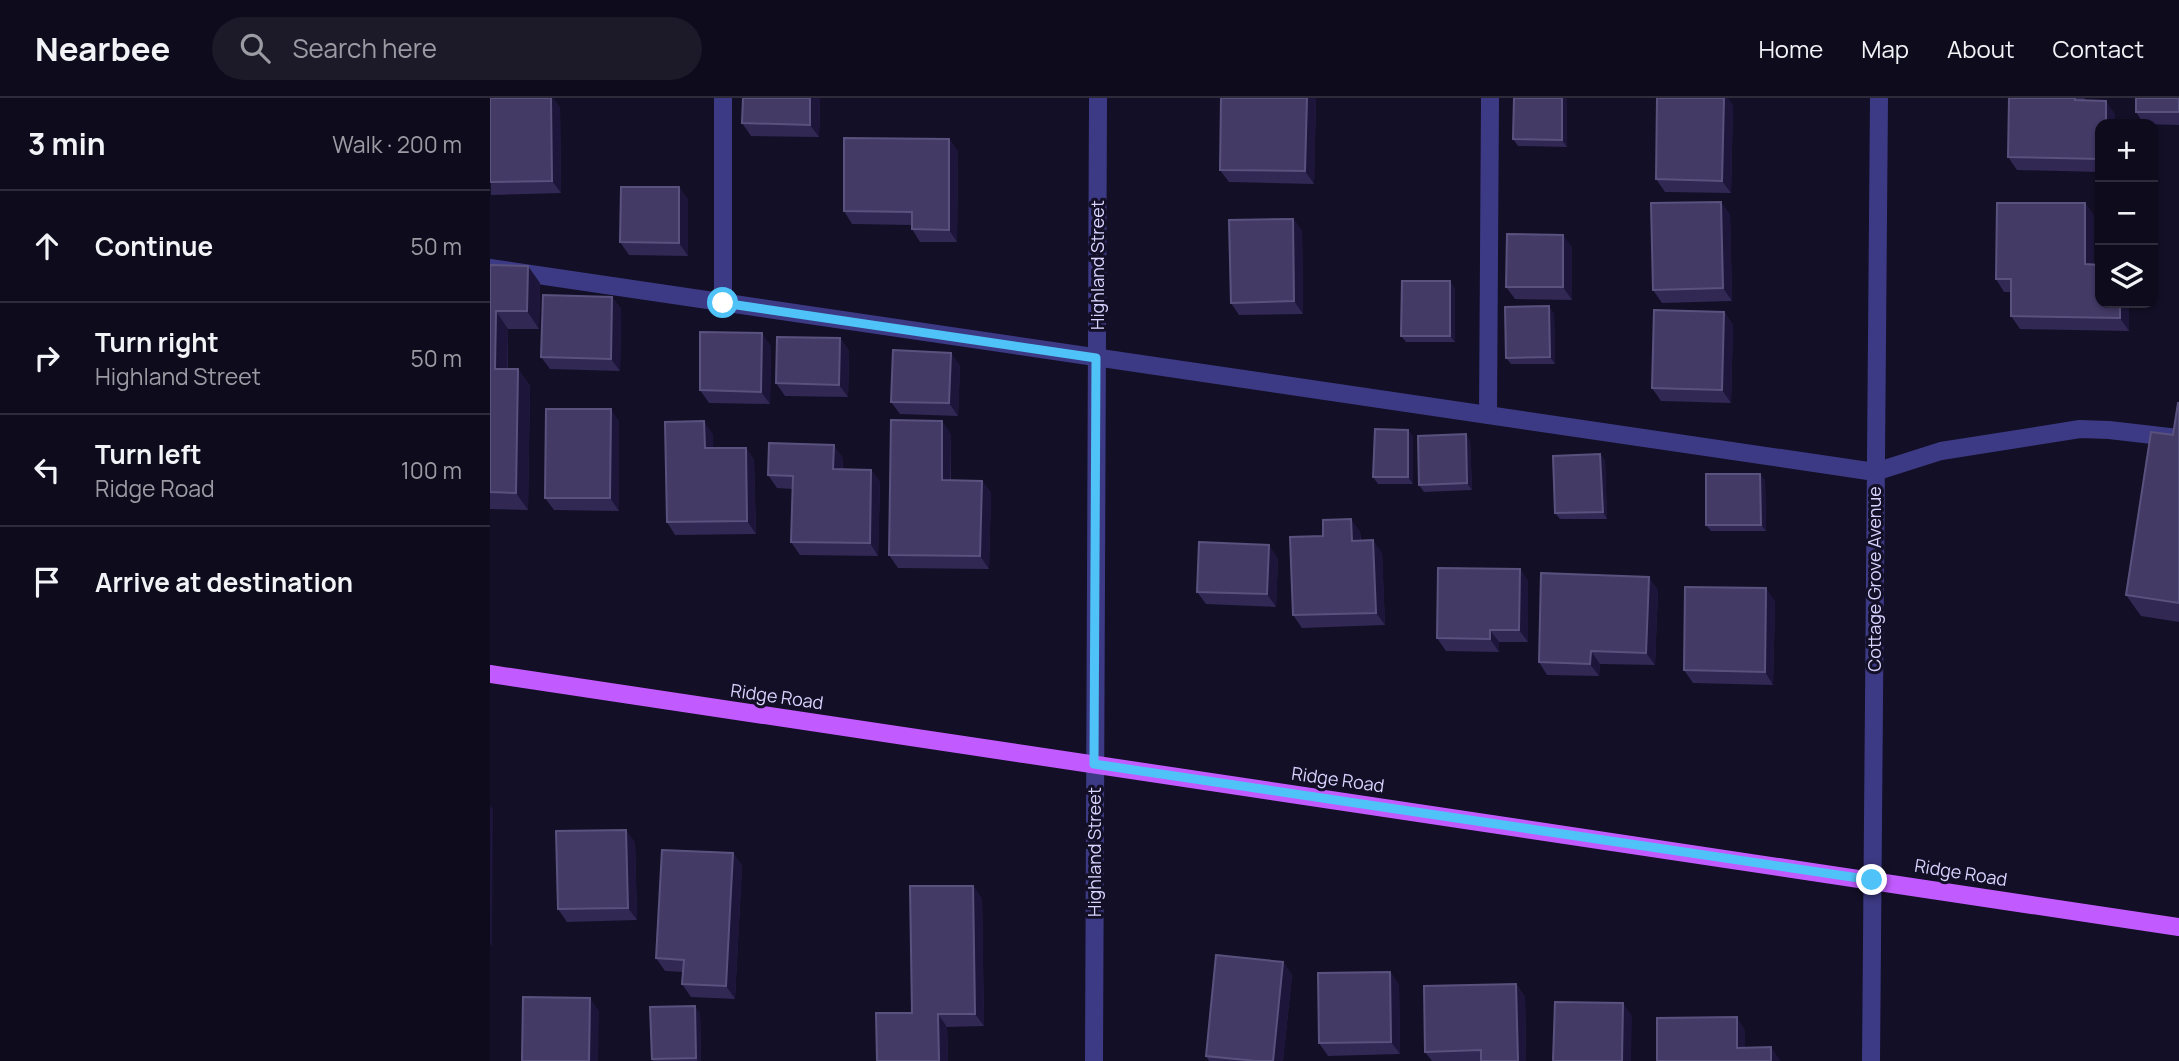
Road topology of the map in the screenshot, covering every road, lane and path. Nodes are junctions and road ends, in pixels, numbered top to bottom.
1 (723, 98) edge
2 (1097, 98) edge
3 (1490, 98) edge
4 (1879, 98) edge
5 (490, 268) edge
6 (723, 303) junction
7 (1096, 358) junction
8 (1488, 415) junction
9 (2179, 439) edge
10 (1875, 472) junction
11 (490, 674) edge
12 (1094, 764) junction
13 (1872, 880) junction
14 (2179, 927) edge
15 (1094, 1061) edge
16 (1871, 1061) edge

1 - 6 street
2 - 7 street, Highland Street
3 - 8 street
4 - 10 street, Cottage Grove Avenue
5 - 6 street
6 - 7 street
7 - 8 street
7 - 12 street, Highland Street
8 - 10 street
9 - 10 street
10 - 13 street, Cottage Grove Avenue
11 - 12 main road, Ridge Road
12 - 13 main road, Ridge Road
12 - 15 street, Highland Street
13 - 14 main road, Ridge Road
13 - 16 street, Cottage Grove Avenue

